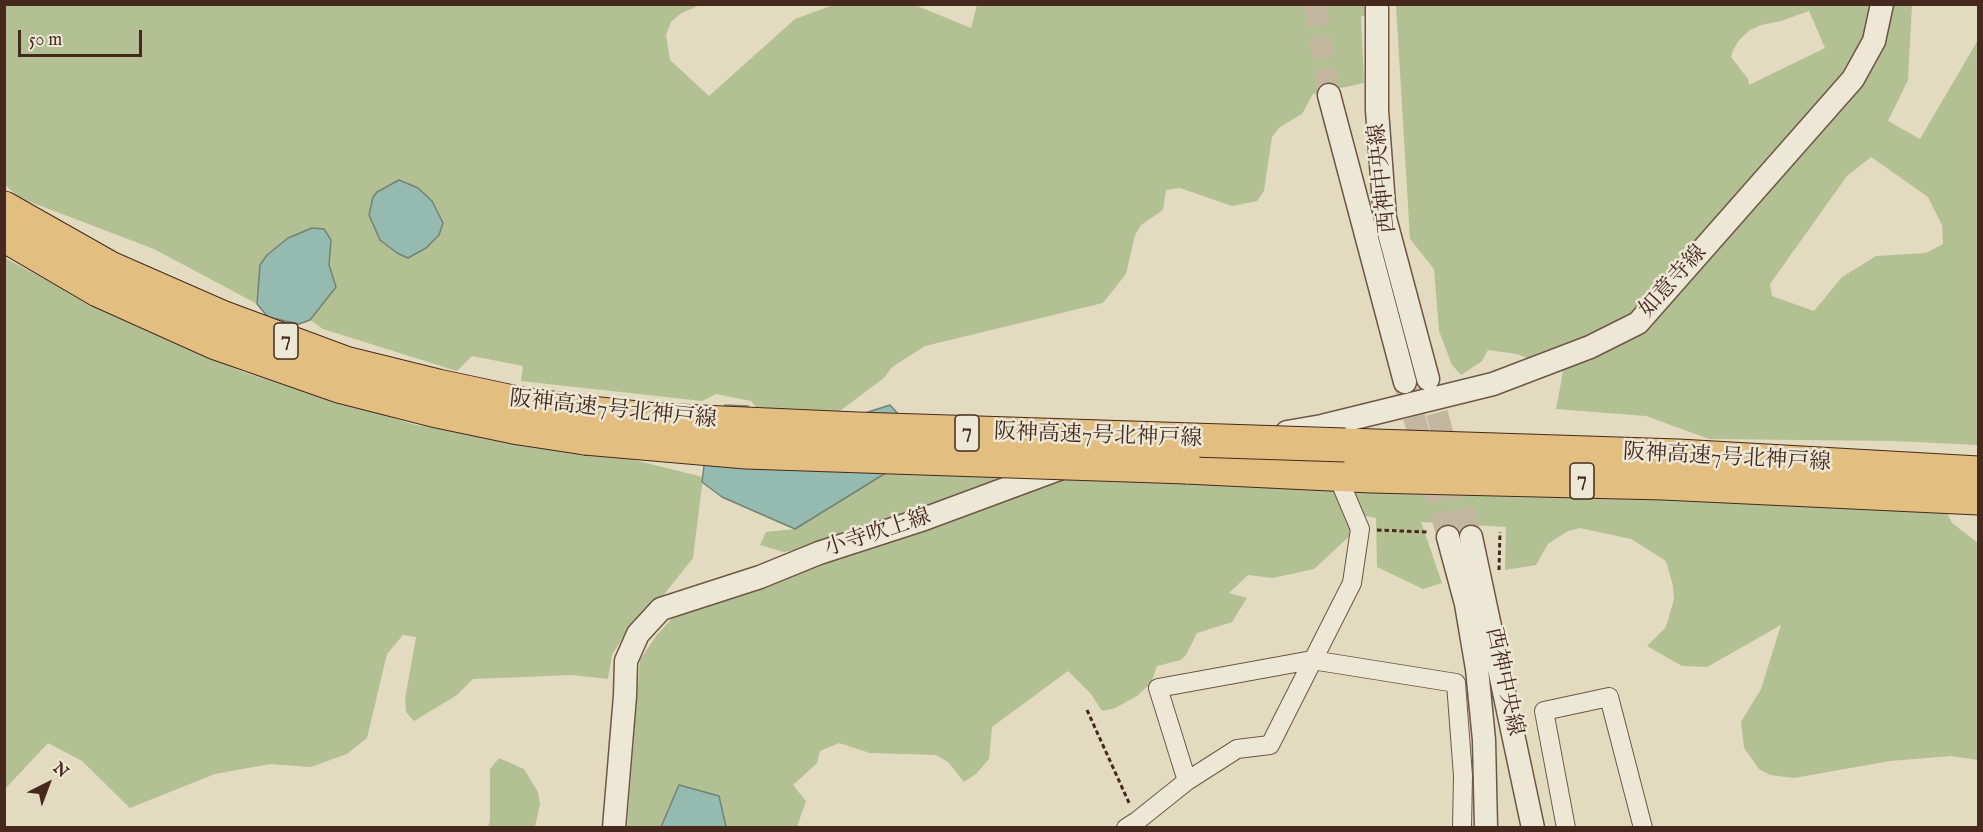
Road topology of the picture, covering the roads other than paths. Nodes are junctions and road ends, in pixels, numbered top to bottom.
1 (1882, 4) edge
2 (1377, 8) dead end
3 (1329, 95) tunnel mouth
4 (4, 208) edge
5 (4, 235) edge
6 (1428, 380) tunnel mouth
7 (1405, 382) tunnel mouth
8 (588, 425) junction
9 (1334, 436) junction
10 (1978, 473) edge
11 (1343, 489) dead end
12 (1978, 498) edge
13 (1438, 534) tunnel mouth
14 (1471, 537) tunnel mouth
15 (1312, 660) junction
16 (1187, 781) junction
17 (1131, 824) edge
18 (614, 828) edge
19 (1462, 828) edge
20 (1485, 828) edge
21 (1535, 828) edge
22 (1566, 828) edge
23 (1643, 828) edge

1 - 9 street, 如意寺線
2 - 6 street, 西神中央線
3 - 7 street, 西神中央線
4 - 8 highway, 阪神高速7号北神戸線 / 7
5 - 8 highway, 阪神高速7号北神戸線 / 7
8 - 9 highway, 阪神高速7号北神戸線 / 7, bridge
8 - 12 highway, 阪神高速7号北神戸線 / 7, bridge
9 - 10 highway, 阪神高速7号北神戸線 / 7
9 - 18 street, 小寺吹上線
11 - 15 street
13 - 20 street, 西神中央線
14 - 21 street, 西神中央線
15 - 16 street
15 - 16 street
15 - 19 street
16 - 17 street
22 - 23 street

